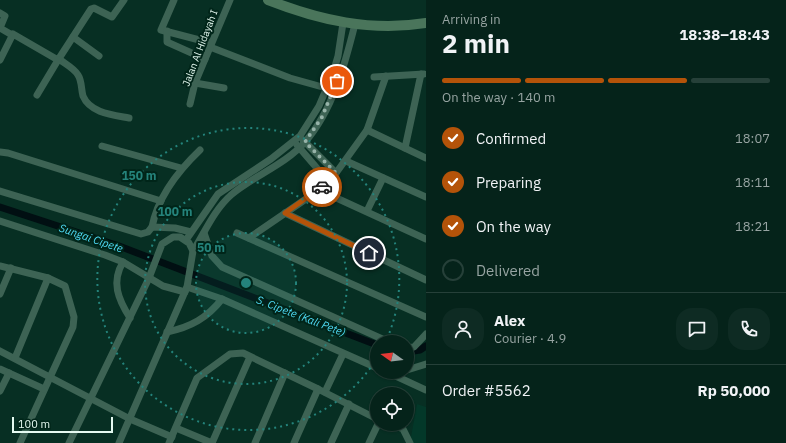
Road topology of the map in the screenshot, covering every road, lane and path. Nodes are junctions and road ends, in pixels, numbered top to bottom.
1 (124, 0) edge
2 (174, 0) edge
3 (230, 0) edge
4 (268, 0) edge
5 (0, 13) edge
6 (343, 23) junction
7 (426, 23) edge
8 (355, 24) junction
9 (167, 32) junction
10 (12, 34) junction
11 (73, 37) junction
12 (340, 38) junction
13 (351, 42) junction
14 (210, 45) junction
15 (99, 56) dead end
16 (205, 59) junction
17 (0, 60) edge
18 (58, 60) junction
19 (424, 74) edge
20 (386, 76) junction
21 (374, 77) dead end
22 (195, 83) junction
23 (224, 88) dead end
24 (326, 88) junction
25 (37, 95) dead end
26 (190, 104) dead end
27 (128, 118) dead end
28 (367, 130) junction
29 (302, 139) junction
30 (294, 142) junction
31 (102, 146) dead end
32 (299, 148) junction
33 (405, 148) junction
34 (200, 150) dead end
35 (0, 152) edge
36 (426, 158) edge
37 (346, 161) junction
38 (180, 168) junction
39 (336, 173) junction
40 (383, 178) junction
41 (236, 181) junction
42 (328, 181) junction
43 (226, 188) junction
44 (241, 188) junction
45 (319, 190) junction
46 (0, 191) edge
47 (232, 194) junction
48 (426, 197) edge
49 (161, 201) junction
50 (368, 211) junction
51 (285, 213) junction
52 (0, 221) edge
53 (152, 227) junction
54 (191, 232) junction
55 (204, 233) junction
56 (237, 233) dead end
57 (249, 238) junction
58 (426, 239) edge
59 (186, 240) junction
60 (193, 251) junction
61 (123, 262) junction
62 (0, 266) edge
63 (11, 268) junction
64 (150, 275) junction
65 (48, 278) junction
66 (426, 280) edge
67 (186, 287) junction
68 (0, 294) edge
69 (222, 300) junction
70 (426, 317) edge
71 (130, 318) junction
72 (168, 332) junction
73 (426, 334) edge
74 (373, 335) edge
75 (414, 347) edge
76 (0, 350) edge
77 (343, 354) junction
78 (15, 358) junction
79 (250, 358) junction
80 (426, 364) edge
81 (370, 365) edge
82 (414, 368) edge
83 (0, 369) edge
84 (285, 372) junction
85 (8, 373) junction
86 (50, 376) junction
87 (403, 379) edge
88 (44, 389) junction
89 (318, 389) junction
90 (426, 390) edge
91 (0, 391) edge
92 (325, 392) junction
93 (90, 399) junction
94 (349, 404) junction
95 (370, 415) edge
96 (130, 419) junction
97 (176, 428) junction
98 (375, 431) edge
99 (404, 431) edge
100 (170, 440) edge
101 (20, 443) edge
102 (69, 443) edge
103 (119, 443) edge
104 (212, 443) edge
105 (255, 443) edge
106 (294, 443) edge
107 (331, 443) edge
108 (369, 443) edge
109 (410, 443) edge

1 - 11 street
2 - 9 street
3 - 14 street, Jalan Al Hidayah I
4 - 6 main road
5 - 10 street
6 - 8 main road
6 - 12 street
7 - 8 main road
8 - 13 street
9 - 14 street
9 - 16 street
10 - 17 street
10 - 18 street
11 - 15 street
11 - 18 street
12 - 13 street
12 - 24 street
13 - 29 street
14 - 16 street, Jalan Al Hidayah I
14 - 24 street
16 - 22 street, Jalan Al Hidayah I
18 - 25 street
18 - 27 street
19 - 20 street
19 - 33 street
20 - 21 street
20 - 28 street
22 - 23 street
22 - 26 street, Jalan Al Hidayah I
24 - 29 street
28 - 33 street
28 - 37 street
29 - 30 street
29 - 32 street
29 - 39 street
30 - 32 street
30 - 41 street
31 - 38 street
32 - 42 street
32 - 44 street
33 - 36 street
34 - 38 street
35 - 49 street
37 - 39 street
37 - 40 street
38 - 49 street
39 - 42 street
40 - 48 street
40 - 50 street
41 - 43 street
41 - 44 street
42 - 45 street
43 - 47 street
43 - 54 street
44 - 47 street
45 - 50 street
45 - 51 street
46 - 53 street
47 - 55 street
49 - 53 street
50 - 58 street
51 - 57 street
51 - 66 street
52 - 61 street
53 - 54 street
54 - 59 street
55 - 60 street
55 - 74 street
56 - 57 street
57 - 70 street
59 - 60 street
59 - 64 street
60 - 67 street
61 - 64 street
61 - 71 street
62 - 63 street
63 - 65 street
63 - 68 street
64 - 67 street
64 - 71 street
65 - 78 street
65 - 86 street
67 - 69 street
67 - 72 street
69 - 72 street
69 - 77 street
71 - 93 street
72 - 96 street
73 - 75 street
76 - 78 street
77 - 81 street
77 - 92 street
78 - 86 street
79 - 84 street
79 - 97 street
79 - 104 street
80 - 82 street
83 - 85 street
84 - 89 street
84 - 105 street
85 - 88 street
85 - 91 street
86 - 88 street
86 - 93 street
87 - 90 street
88 - 101 street
89 - 92 street
89 - 106 street
92 - 94 street
93 - 96 street
93 - 102 street
94 - 95 street
94 - 107 street
96 - 100 street
96 - 103 street
97 - 100 street
97 - 104 street
98 - 108 street
99 - 109 street

